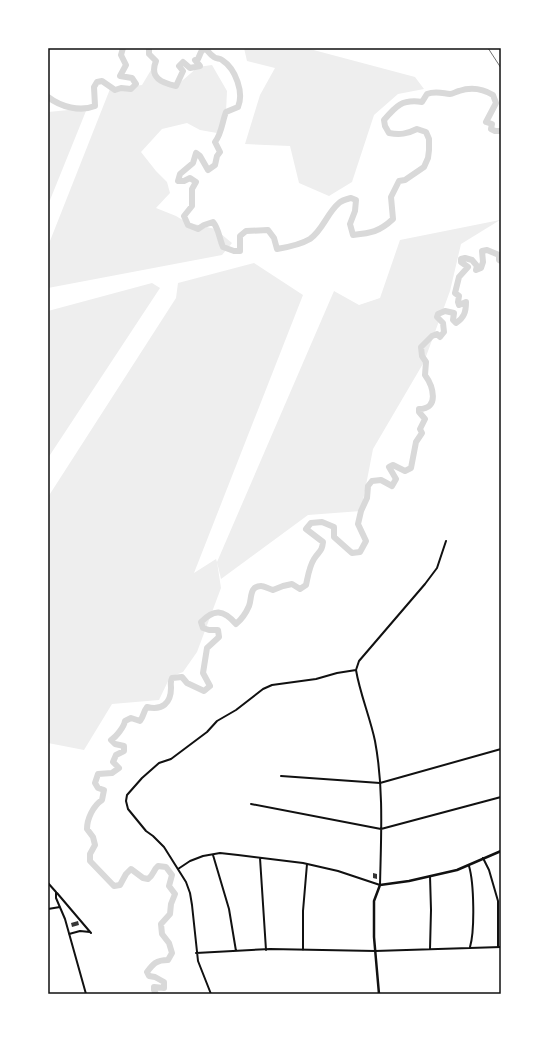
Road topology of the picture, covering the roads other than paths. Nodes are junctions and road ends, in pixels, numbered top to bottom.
1 (446, 541) dead end
2 (356, 670) junction
3 (501, 749) edge
4 (281, 776) dead end
5 (380, 783) junction
6 (501, 797) edge
7 (251, 804) dead end
8 (381, 830) junction
9 (501, 851) edge
10 (213, 855) junction
11 (260, 858) junction
12 (484, 858) junction
13 (306, 864) junction
14 (469, 866) junction
15 (178, 869) junction
16 (430, 876) junction
17 (48, 883) edge
18 (380, 885) junction
19 (56, 892) junction
20 (500, 901) edge
21 (60, 906) junction
22 (48, 909) edge
23 (70, 934) junction
24 (470, 947) junction
25 (499, 947) edge
26 (430, 949) junction
27 (266, 950) junction
28 (304, 950) junction
29 (236, 951) junction
30 (375, 951) junction
31 (196, 953) junction
32 (86, 994) edge
33 (211, 994) edge
34 (379, 994) edge

1 - 2 street
2 - 5 street
2 - 15 street
3 - 5 street
4 - 5 street
5 - 8 street
6 - 8 street
7 - 8 street
8 - 18 street
9 - 12 street
10 - 11 street
10 - 15 street
10 - 29 street
11 - 13 street
11 - 27 street
12 - 14 street
12 - 20 street
13 - 18 street
13 - 28 street
14 - 16 street
14 - 24 street
15 - 31 street
16 - 18 street
16 - 26 street
17 - 19 street
18 - 30 street
19 - 21 street
19 - 23 street
20 - 25 street
21 - 22 street
21 - 23 street
23 - 32 street
24 - 25 street
24 - 26 street
26 - 30 street
27 - 28 street
27 - 29 street
28 - 30 street
29 - 31 street
30 - 34 street
31 - 33 street

